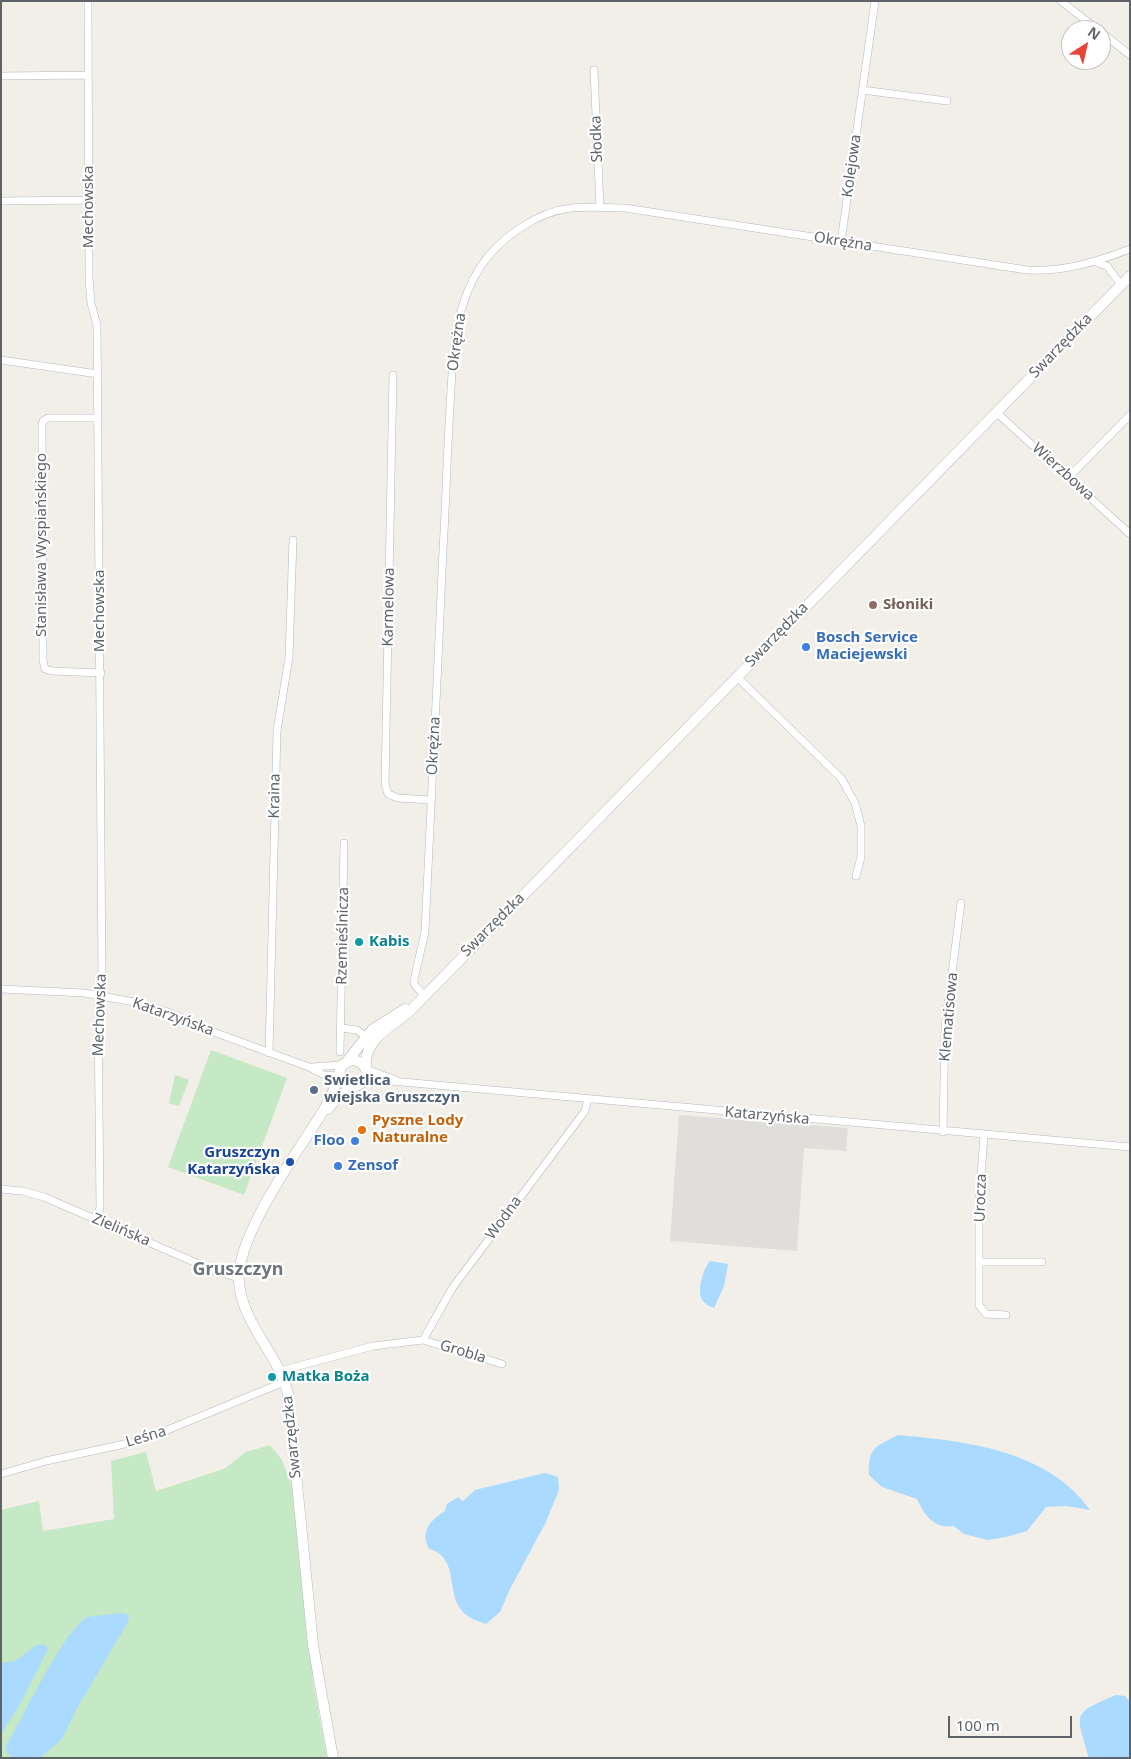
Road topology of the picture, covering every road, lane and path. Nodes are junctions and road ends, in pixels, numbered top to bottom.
1 (88, 1) edge
2 (875, 1) edge
3 (1061, 1) edge
4 (1086, 20) edge
5 (1111, 40) edge
6 (1130, 55) edge
7 (594, 70) dead end
8 (88, 75) junction
9 (1, 76) edge
10 (862, 90) junction
11 (946, 101) dead end
12 (90, 200) junction
13 (1, 201) edge
14 (600, 208) junction
15 (841, 242) junction
16 (1130, 249) edge
17 (1095, 262) junction
18 (1130, 276) edge
19 (1121, 285) junction
20 (1, 360) edge
21 (98, 374) junction
22 (393, 375) dead end
23 (996, 412) junction
24 (1130, 415) edge
25 (98, 418) junction
26 (1069, 477) junction
27 (1130, 534) edge
28 (292, 540) dead end
29 (101, 673) junction
30 (737, 677) junction
31 (431, 800) junction
32 (344, 843) dead end
33 (856, 876) dead end
34 (961, 903) dead end
35 (1, 989) edge
36 (100, 995) junction
37 (424, 995) junction
38 (341, 1028) junction
39 (369, 1039) junction
40 (269, 1052) junction
41 (340, 1052) dead end
42 (345, 1063) junction
43 (309, 1067) junction
44 (366, 1069) junction
45 (338, 1076) junction
46 (404, 1083) junction
47 (358, 1085) junction
48 (588, 1100) junction
49 (320, 1117) junction
50 (943, 1132) junction
51 (984, 1135) junction
52 (1130, 1147) edge
53 (1, 1189) edge
54 (97, 1220) junction
55 (979, 1262) junction
56 (1042, 1262) dead end
57 (239, 1278) junction
58 (1006, 1315) dead end
59 (423, 1340) junction
60 (502, 1364) dead end
61 (280, 1371) junction
62 (284, 1382) junction
63 (1, 1474) edge
64 (333, 1758) edge

1 - 8 street, Mechowska
2 - 10 street, Kolejowa
3 - 4 street
5 - 6 street
7 - 14 street, Słodka
8 - 9 street
8 - 12 street, Mechowska
10 - 11 street
10 - 15 street, Kolejowa
12 - 13 street
12 - 21 street, Mechowska
14 - 15 street, Okrężna
14 - 31 street, Okrężna
15 - 17 street, Okrężna
16 - 17 street, Okrężna
17 - 19 street
18 - 19 street, Swarzędzka
19 - 23 street, Swarzędzka
20 - 21 street
21 - 25 street, Mechowska
22 - 31 street, Karmelowa
23 - 26 street, Wierzbowa
23 - 30 street, Swarzędzka
24 - 26 street
25 - 29 street, Mechowska
25 - 29 street, Stanisława Wyspiańskiego
26 - 27 street, Wierzbowa
28 - 40 street, Kraina
29 - 36 street, Mechowska
30 - 33 street
30 - 37 street, Swarzędzka
31 - 37 street, Okrężna
32 - 38 street, Rzemieślnicza
34 - 50 street, Klematisowa
35 - 36 street, Katarzyńska
36 - 40 street, Katarzyńska
36 - 54 street, Mechowska
37 - 39 street, Swarzędzka
38 - 39 street
38 - 41 street, Rzemieślnicza
39 - 42 street, Swarzędzka
39 - 44 street
40 - 43 street, Katarzyńska
42 - 43 street, Katarzyńska
42 - 44 street
42 - 45 street
43 - 45 street, Katarzyńska
44 - 46 street, Katarzyńska
44 - 47 street
45 - 47 street
45 - 49 street, Swarzędzka
46 - 47 street, Katarzyńska
46 - 48 street, Katarzyńska
47 - 49 street, Swarzędzka
48 - 50 street, Katarzyńska
48 - 59 street, Wodna
49 - 57 street, Swarzędzka
50 - 51 street, Katarzyńska
51 - 52 street, Katarzyńska
51 - 55 street, Urocza
53 - 54 street, Zielińska
54 - 57 street, Zielińska
55 - 56 street
55 - 58 street, Urocza
57 - 61 street, Swarzędzka
59 - 60 street, Grobla
59 - 61 street
61 - 62 street, Swarzędzka
62 - 63 street, Leśna
62 - 64 street, Swarzędzka

